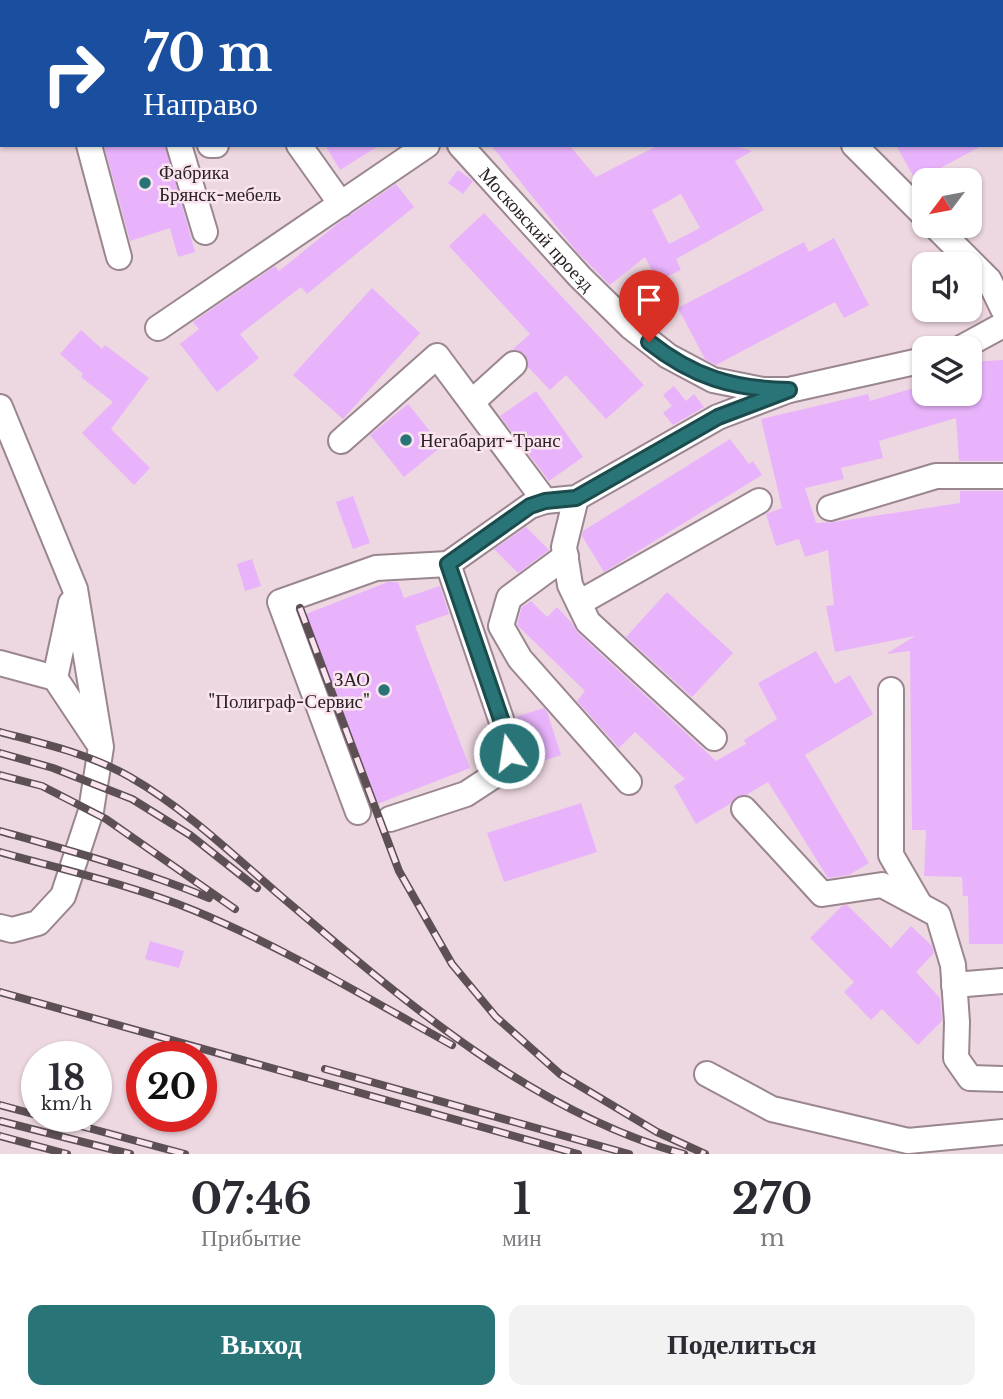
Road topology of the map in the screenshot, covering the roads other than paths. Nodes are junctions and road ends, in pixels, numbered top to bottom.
1 (90, 147) edge
2 (179, 147) edge
3 (300, 147) edge
4 (424, 147) edge
5 (462, 147) edge
6 (856, 147) edge
7 (912, 203) edge
8 (341, 204) junction
9 (205, 232) dead end
10 (947, 238) edge
11 (119, 257) dead end
12 (1003, 309) edge
13 (1003, 325) edge
14 (158, 328) dead end
15 (982, 336) edge
16 (912, 363) edge
17 (514, 365) dead end
18 (789, 390) junction
19 (472, 402) junction
20 (0, 407) edge
21 (341, 441) dead end
22 (1003, 476) edge
23 (576, 498) junction
24 (759, 500) dead end
25 (545, 501) junction
26 (830, 508) dead end
27 (566, 556) junction
28 (448, 564) junction
29 (75, 589) junction
30 (579, 603) junction
31 (0, 663) edge
32 (55, 678) junction
33 (891, 690) dead end
34 (714, 738) dead end
35 (101, 747) junction
36 (629, 782) dead end
37 (744, 809) dead end
38 (358, 812) dead end
39 (390, 819) dead end
40 (920, 906) junction
41 (0, 927) edge
42 (1003, 981) edge
43 (954, 985) junction
44 (707, 1074) dead end
45 (1003, 1079) edge
46 (1003, 1132) edge

1 - 11 street
2 - 9 street
3 - 8 street
4 - 8 street
5 - 18 street, Московский проезд
6 - 7 street
8 - 14 street
10 - 12 street
13 - 15 street
16 - 18 street, Московский проезд
17 - 19 street
18 - 23 street
19 - 21 street
19 - 25 street
20 - 29 street
22 - 26 street
23 - 25 street
23 - 27 street
24 - 30 street
25 - 28 street
27 - 30 street
27 - 36 street
28 - 38 street
28 - 39 street
29 - 32 street
29 - 35 street
30 - 34 street
31 - 32 street
32 - 35 street
33 - 40 street
35 - 41 street
37 - 40 street
40 - 43 street
42 - 43 street
43 - 45 street
44 - 46 street

